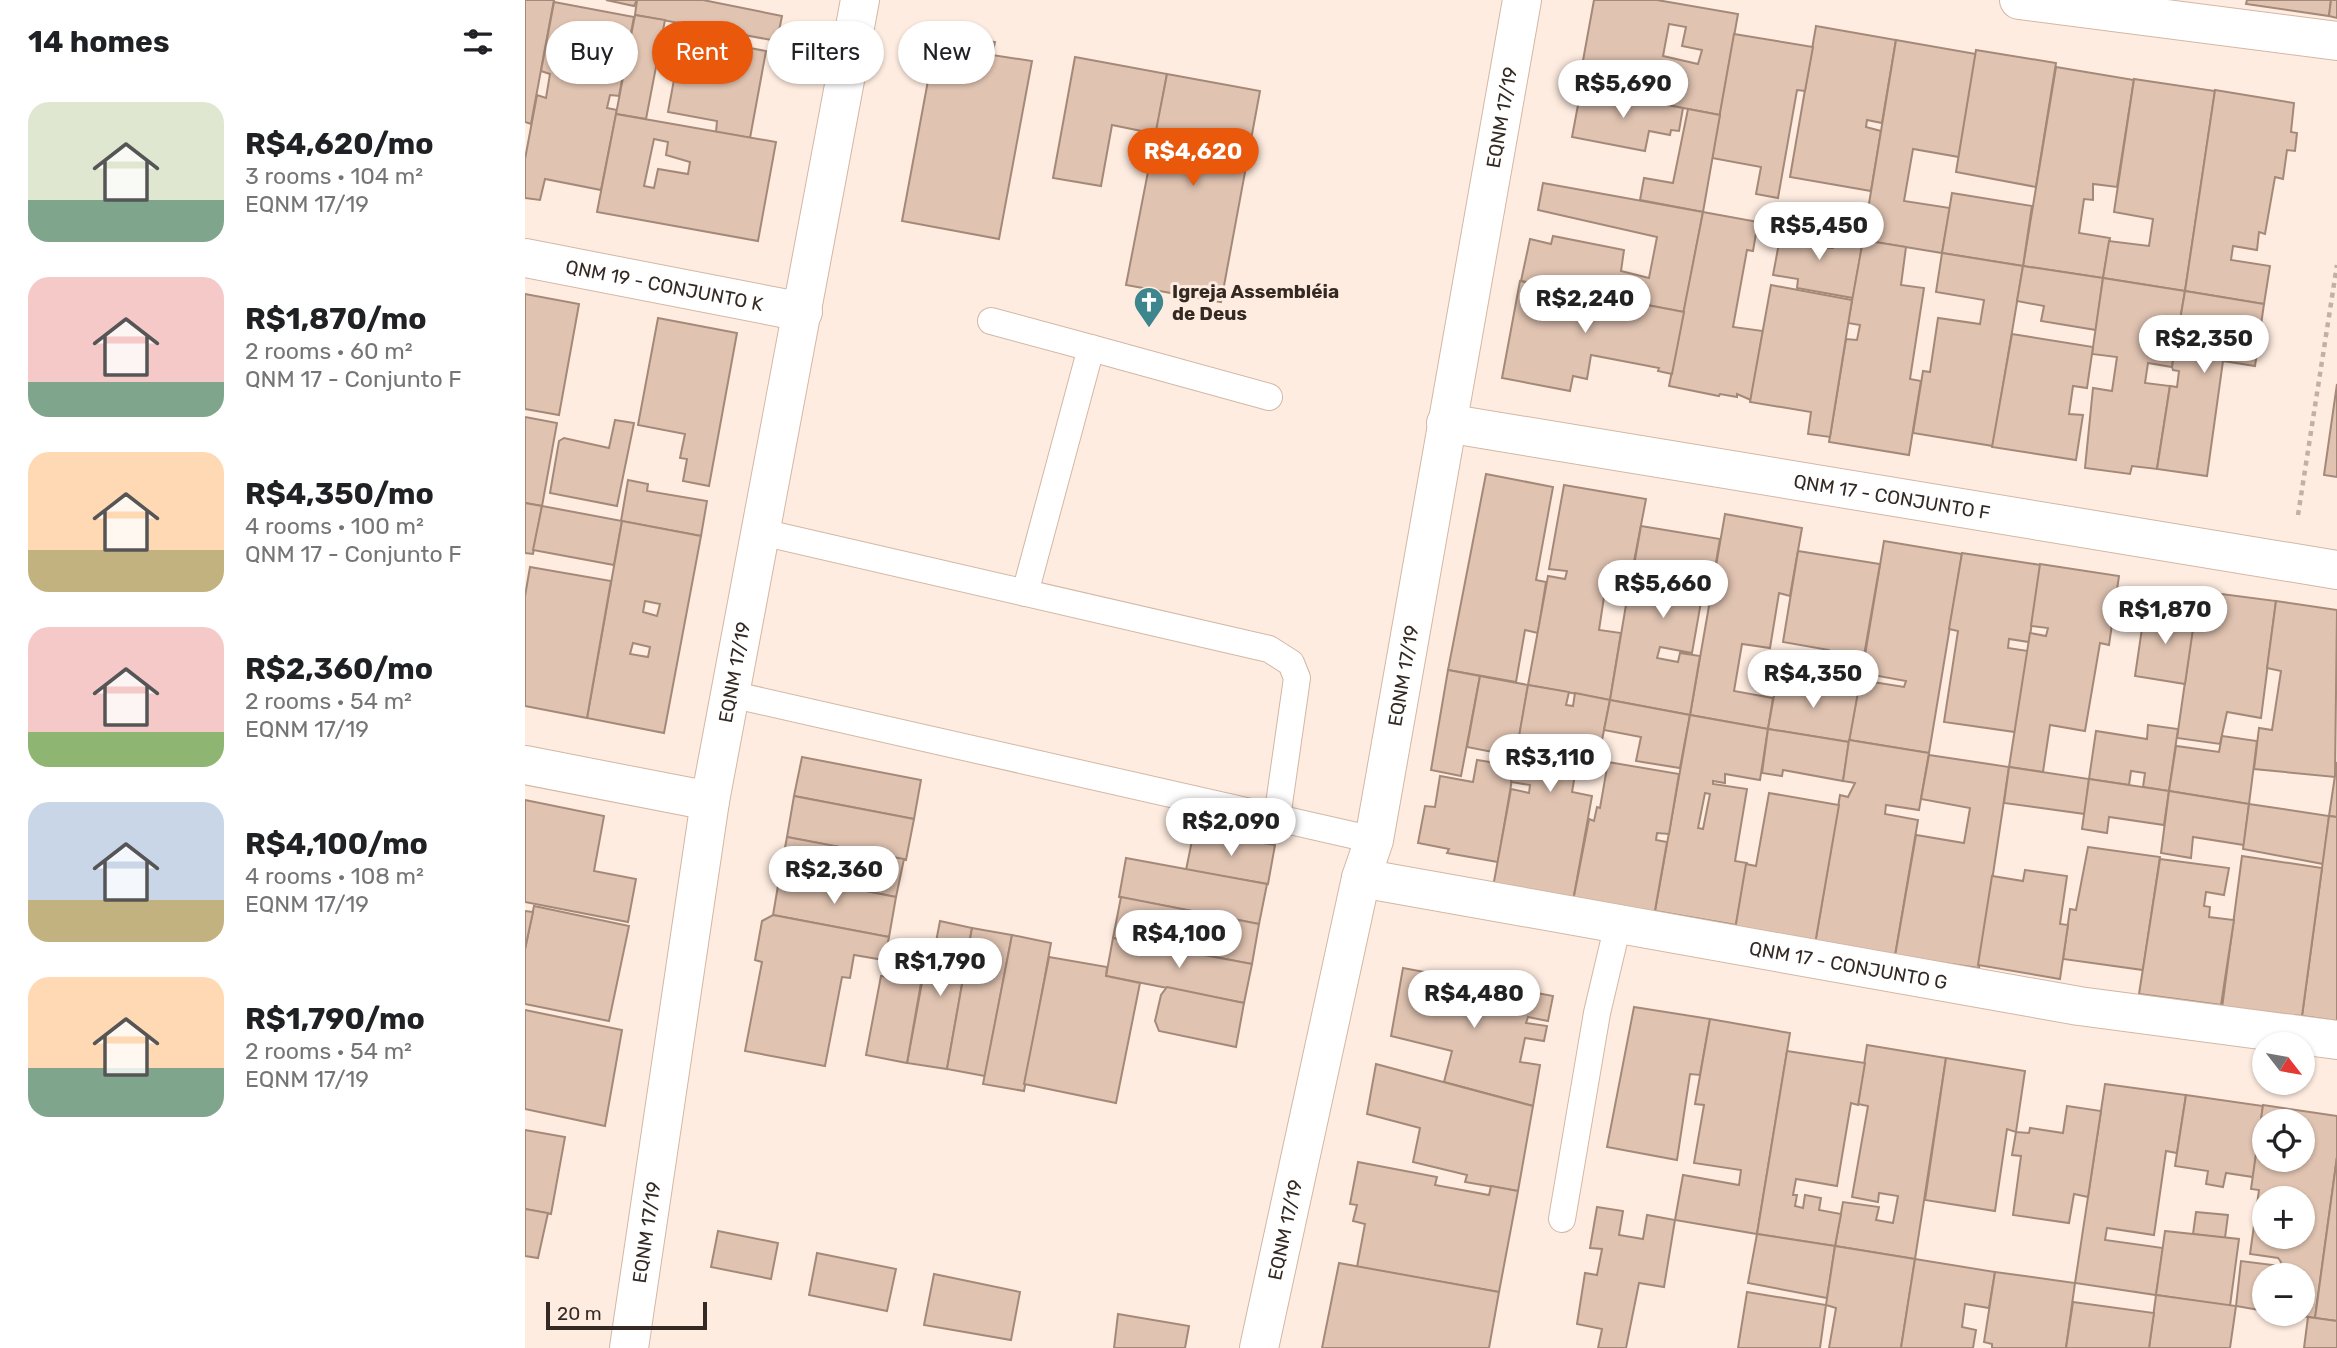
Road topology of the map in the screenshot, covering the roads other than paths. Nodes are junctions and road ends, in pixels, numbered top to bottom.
1 (860, 0) edge
2 (1522, 0) edge
3 (2019, 0) edge
4 (2337, 41) edge
5 (525, 258) edge
6 (803, 312) junction
7 (991, 321) dead end
8 (1091, 348) junction
9 (1269, 397) dead end
10 (1446, 423) junction
11 (761, 532) junction
12 (2337, 570) edge
13 (1025, 593) junction
14 (730, 694) junction
15 (525, 765) edge
16 (711, 801) junction
17 (1277, 818) junction
18 (1374, 840) junction
19 (1361, 878) junction
20 (1618, 924) junction
21 (2337, 1040) edge
22 (1562, 1219) dead end
23 (629, 1348) edge
24 (1259, 1348) edge

1 - 6 street, EQNM 17/19
2 - 10 street, EQNM 17/19
3 - 4 street
5 - 6 street, QNM 19 - CONJUNTO K
6 - 11 street, EQNM 17/19
7 - 8 lane
8 - 9 lane
8 - 13 lane
10 - 12 street, QNM 17 - CONJUNTO F
10 - 18 street, EQNM 17/19
11 - 13 lane
11 - 14 street, EQNM 17/19
13 - 17 lane
14 - 16 street, EQNM 17/19
14 - 17 lane
15 - 16 street
16 - 23 street, EQNM 17/19
17 - 18 lane
18 - 19 street, EQNM 17/19
19 - 20 street, QNM 17 - CONJUNTO G
19 - 24 street, EQNM 17/19
20 - 21 street, QNM 17 - CONJUNTO G
20 - 22 lane

